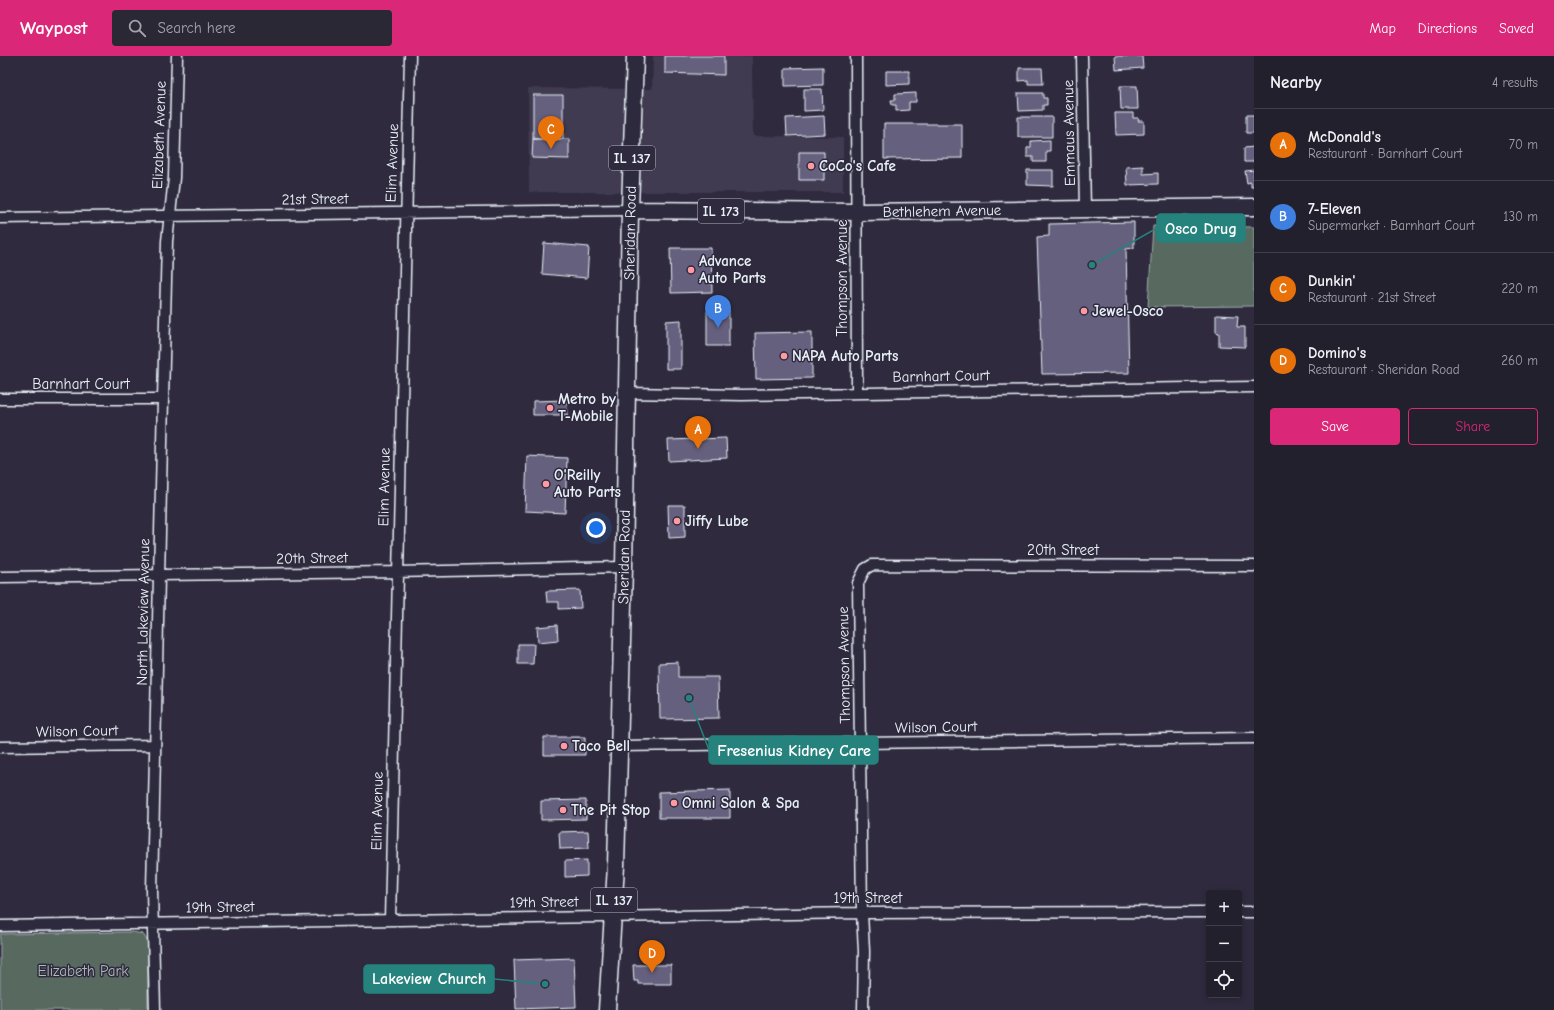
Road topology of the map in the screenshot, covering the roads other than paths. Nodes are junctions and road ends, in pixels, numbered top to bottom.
1 (177, 56) edge
2 (410, 56) edge
3 (635, 56) edge
4 (856, 56) edge
5 (1082, 56) edge
6 (1254, 207) edge
7 (1085, 209) junction
8 (630, 210) junction
9 (858, 212) junction
10 (406, 213) junction
11 (170, 216) junction
12 (0, 218) edge
13 (1254, 387) edge
14 (857, 392) junction
15 (627, 393) junction
16 (0, 399) edge
17 (163, 399) junction
18 (872, 565) joint
19 (1254, 566) edge
20 (624, 567) junction
21 (396, 572) junction
22 (159, 575) junction
23 (0, 577) edge
24 (1254, 738) edge
25 (860, 742) junction
26 (155, 745) junction
27 (619, 746) junction
28 (0, 747) edge
29 (1206, 912) edge
30 (1242, 912) edge
31 (1254, 912) edge
32 (862, 913) junction
33 (613, 916) junction
34 (390, 920) junction
35 (153, 923) junction
36 (0, 926) edge
37 (155, 1010) edge
38 (607, 1010) edge
39 (863, 1010) edge

1 - 11 street, Elizabeth Avenue
2 - 10 street, Elim Avenue
3 - 8 main road, Sheridan Road / IL 137
4 - 9 street, Thompson Avenue
5 - 7 street, Emmaus Avenue
6 - 7 main road, Bethlehem Avenue / IL 173
7 - 9 main road, Bethlehem Avenue / IL 173
8 - 9 main road, Bethlehem Avenue / IL 173
8 - 10 street, 21st Street
8 - 15 main road, Sheridan Road / IL 137
9 - 14 street, Thompson Avenue
10 - 11 street, 21st Street
10 - 21 street, Elim Avenue
11 - 12 street, 21st Street
11 - 17 street, North Lakeview Avenue
13 - 14 street, Barnhart Court
14 - 15 street, Barnhart Court
15 - 20 main road, Sheridan Road / IL 137
16 - 17 street, Barnhart Court
17 - 22 street, North Lakeview Avenue
18 - 19 street, 20th Street
18 - 25 street, Thompson Avenue
20 - 21 street, 20th Street
20 - 27 main road, Sheridan Road / IL 137
21 - 22 street, 20th Street
21 - 34 street, Elim Avenue
22 - 23 street, 20th Street
22 - 26 street, North Lakeview Avenue
24 - 25 street, Wilson Court
25 - 27 street, Wilson Court
25 - 32 street, Thompson Avenue
26 - 28 street, Wilson Court
26 - 35 street, North Lakeview Avenue
27 - 33 main road, Sheridan Road / IL 137
29 - 32 street, 19th Street
30 - 31 street
32 - 33 street, 19th Street
32 - 39 street, Thompson Avenue
33 - 34 street, 19th Street
33 - 38 main road, Sheridan Road / IL 137
34 - 35 street, 19th Street
35 - 36 street, 19th Street
35 - 37 street, North Lakeview Avenue

